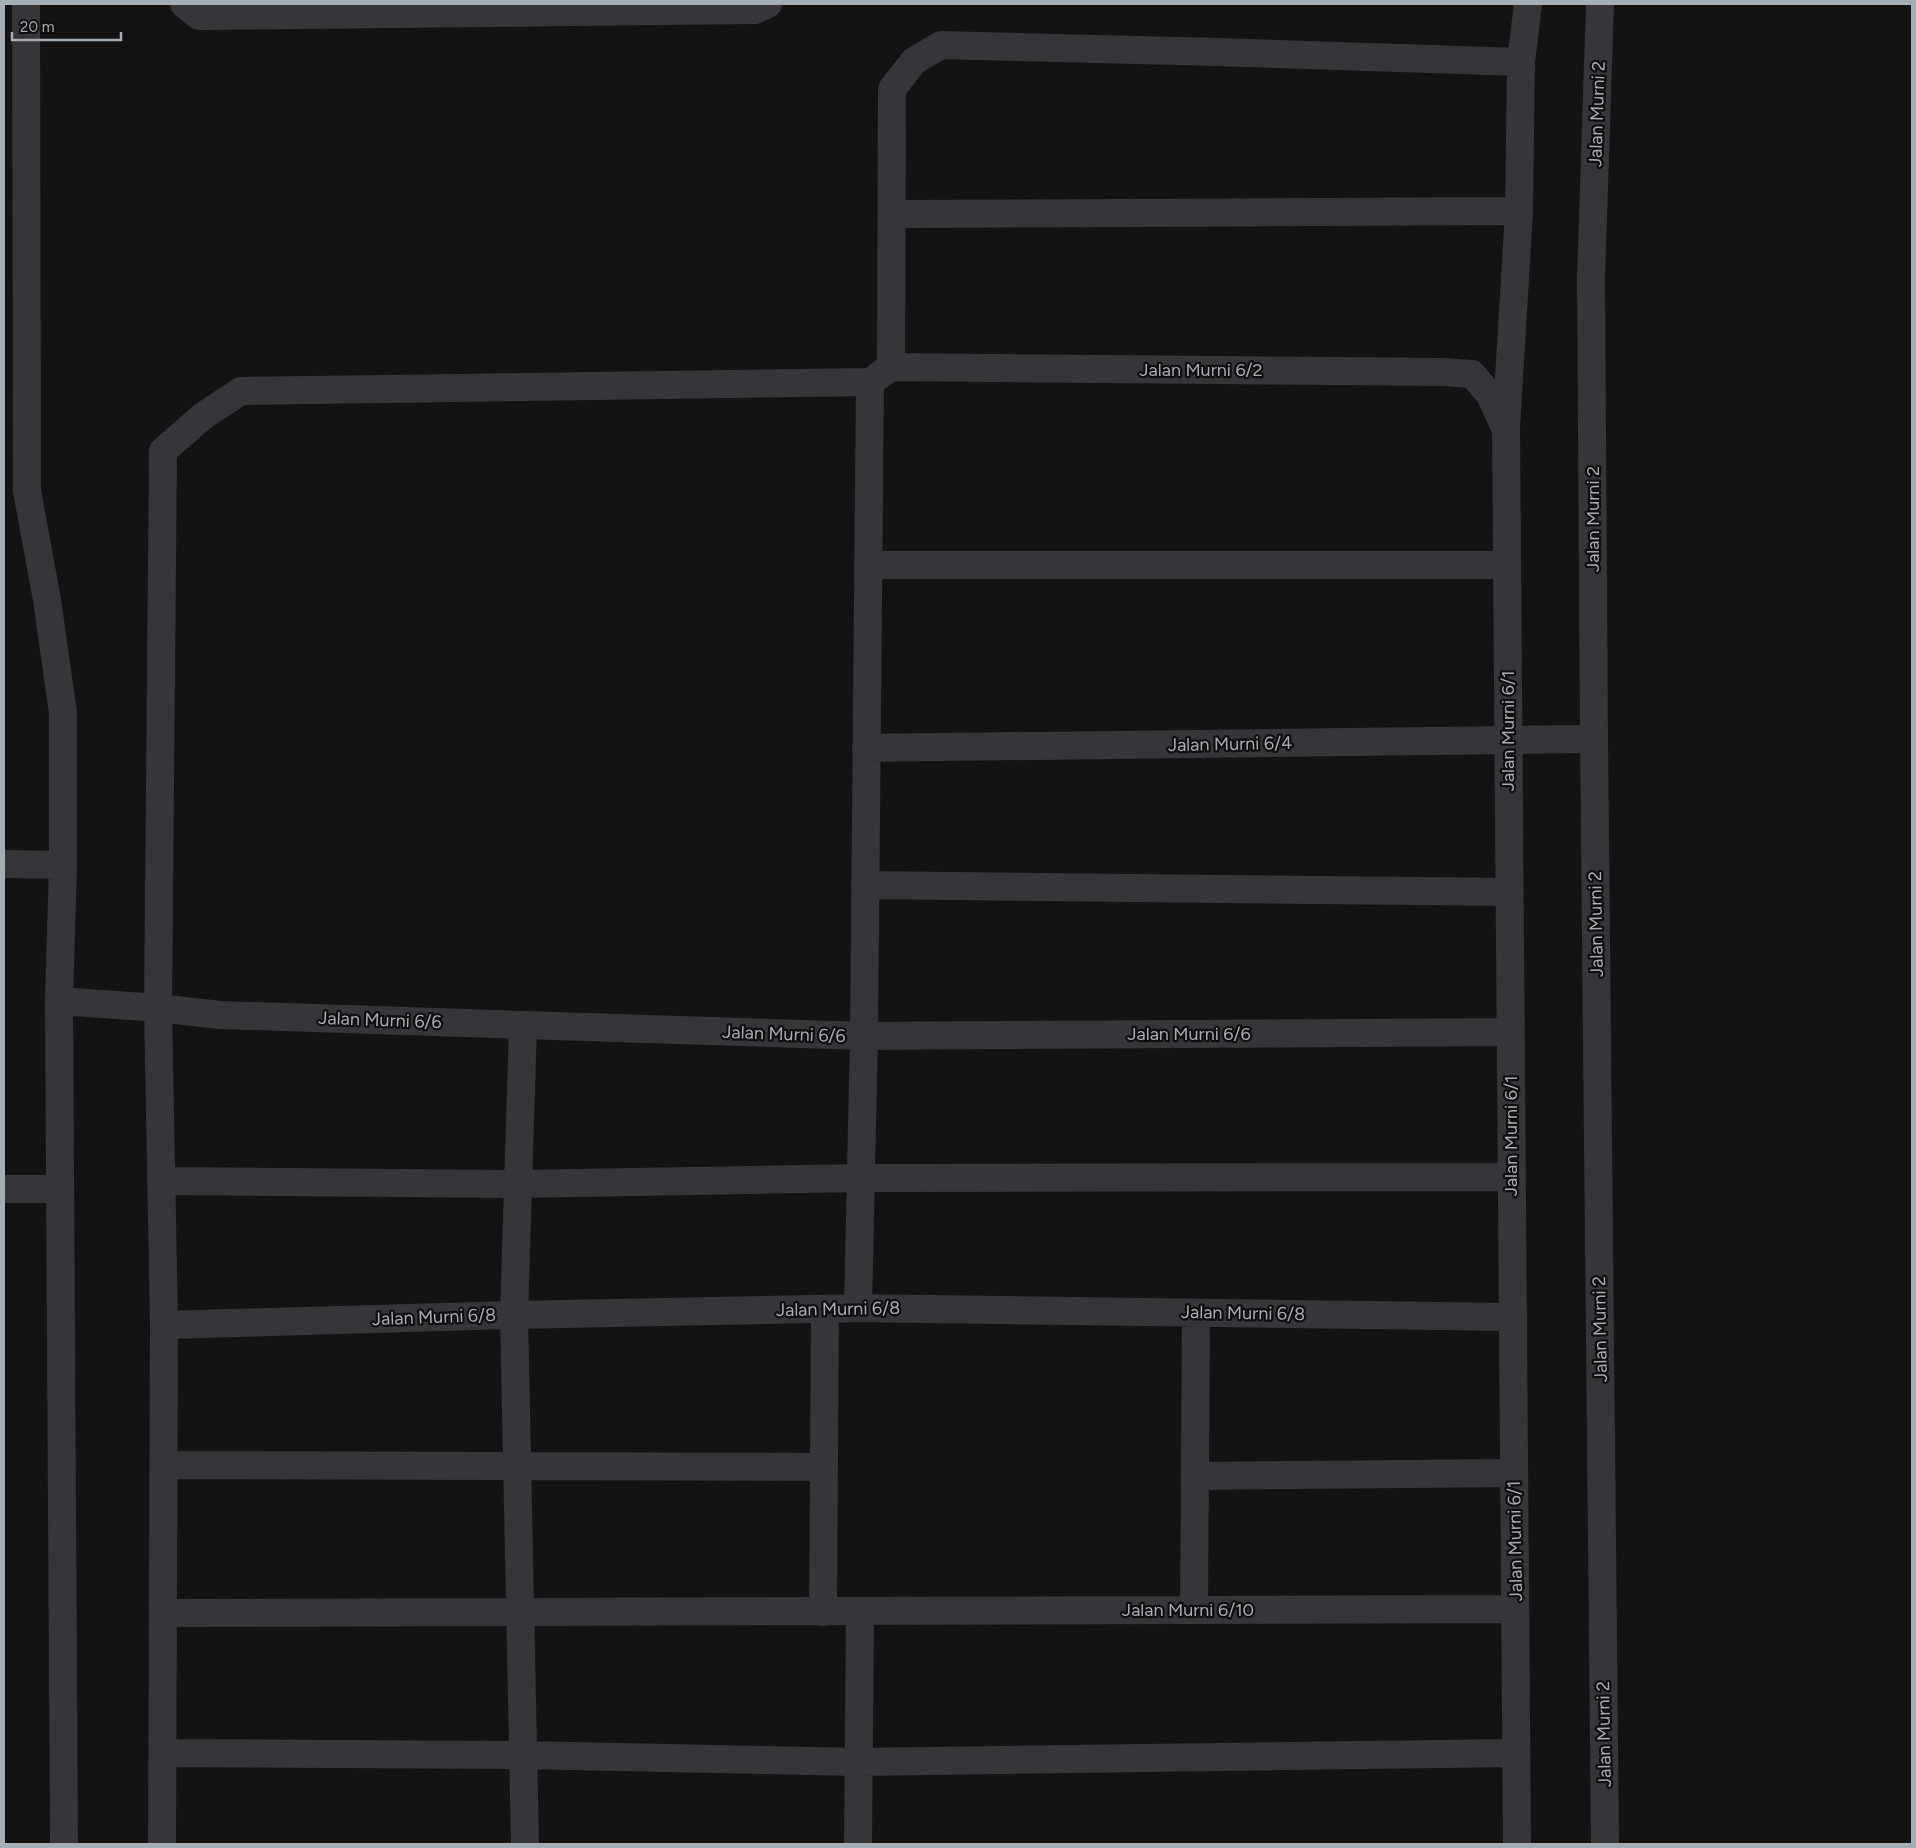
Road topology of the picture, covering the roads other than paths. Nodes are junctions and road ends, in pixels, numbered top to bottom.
1 (26, 4) edge
2 (184, 4) edge
3 (768, 4) edge
4 (1528, 4) edge
5 (1600, 4) edge
6 (393, 9) edge
7 (1521, 62) junction
8 (1519, 211) junction
9 (892, 214) junction
10 (880, 375) junction
11 (1506, 428) junction
12 (868, 565) junction
13 (1507, 565) junction
14 (1594, 739) junction
15 (1508, 741) junction
16 (866, 748) junction
17 (4, 864) edge
18 (63, 865) junction
19 (865, 885) junction
20 (1510, 892) junction
21 (59, 1002) junction
22 (158, 1008) junction
23 (523, 1025) junction
24 (1510, 1032) junction
25 (864, 1036) junction
26 (1511, 1177) junction
27 (861, 1178) junction
28 (162, 1181) junction
29 (518, 1184) junction
30 (4, 1189) edge
31 (60, 1189) junction
32 (858, 1308) junction
33 (825, 1309) junction
34 (1196, 1313) junction
35 (514, 1315) junction
36 (1513, 1317) junction
37 (164, 1325) junction
38 (164, 1465) junction
39 (518, 1466) junction
40 (823, 1467) junction
41 (1514, 1473) junction
42 (1195, 1476) junction
43 (1515, 1609) junction
44 (1194, 1610) junction
45 (521, 1612) junction
46 (823, 1612) junction
47 (860, 1612) junction
48 (163, 1613) junction
49 (163, 1753) junction
50 (1516, 1753) junction
51 (523, 1756) junction
52 (859, 1762) junction
53 (64, 1844) edge
54 (162, 1844) edge
55 (525, 1844) edge
56 (858, 1844) edge
57 (1517, 1844) edge
58 (1605, 1844) edge

1 - 18 street
2 - 6 street
3 - 6 street
4 - 7 street, Jalan Murni 6/1
5 - 14 street, Jalan Murni 2
7 - 8 street, Jalan Murni 6/1
7 - 9 street
8 - 9 street
8 - 11 street, Jalan Murni 6/1
9 - 10 street
10 - 11 street, Jalan Murni 6/2
10 - 12 street
10 - 22 street, Jalan Murni 6/2
11 - 13 street, Jalan Murni 6/1
12 - 13 street
12 - 16 street
13 - 15 street, Jalan Murni 6/1
14 - 15 street, Jalan Murni 6/4
14 - 58 street, Jalan Murni 2
15 - 16 street, Jalan Murni 6/4
15 - 20 street, Jalan Murni 6/1
16 - 19 street
17 - 18 street
18 - 21 street
19 - 20 street
19 - 25 street
20 - 24 street, Jalan Murni 6/1
21 - 22 street, Jalan Murni 6/6
21 - 31 street
22 - 23 street, Jalan Murni 6/6
22 - 28 street
23 - 25 street, Jalan Murni 6/6
23 - 29 street
24 - 25 street, Jalan Murni 6/6
24 - 26 street, Jalan Murni 6/1
25 - 27 street
26 - 27 street
26 - 36 street, Jalan Murni 6/1
27 - 29 street
27 - 32 street
28 - 29 street
28 - 37 street
29 - 35 street
30 - 31 street
31 - 53 street
32 - 33 street, Jalan Murni 6/8
32 - 34 street, Jalan Murni 6/8
33 - 35 street, Jalan Murni 6/8
33 - 40 street
34 - 36 street, Jalan Murni 6/8
34 - 42 street
35 - 37 street, Jalan Murni 6/8
35 - 39 street
36 - 41 street, Jalan Murni 6/1
37 - 38 street
38 - 39 street
38 - 48 street
39 - 40 street
39 - 45 street
40 - 46 street
41 - 42 street
41 - 43 street, Jalan Murni 6/1
42 - 44 street
43 - 44 street, Jalan Murni 6/10
43 - 50 street, Jalan Murni 6/1
44 - 47 street, Jalan Murni 6/10
45 - 46 street, Jalan Murni 6/10
45 - 48 street, Jalan Murni 6/10
45 - 51 street
46 - 47 street, Jalan Murni 6/10
47 - 52 street
48 - 49 street
49 - 51 street
49 - 54 street
50 - 52 street
50 - 57 street, Jalan Murni 6/1
51 - 52 street
51 - 55 street
52 - 56 street

